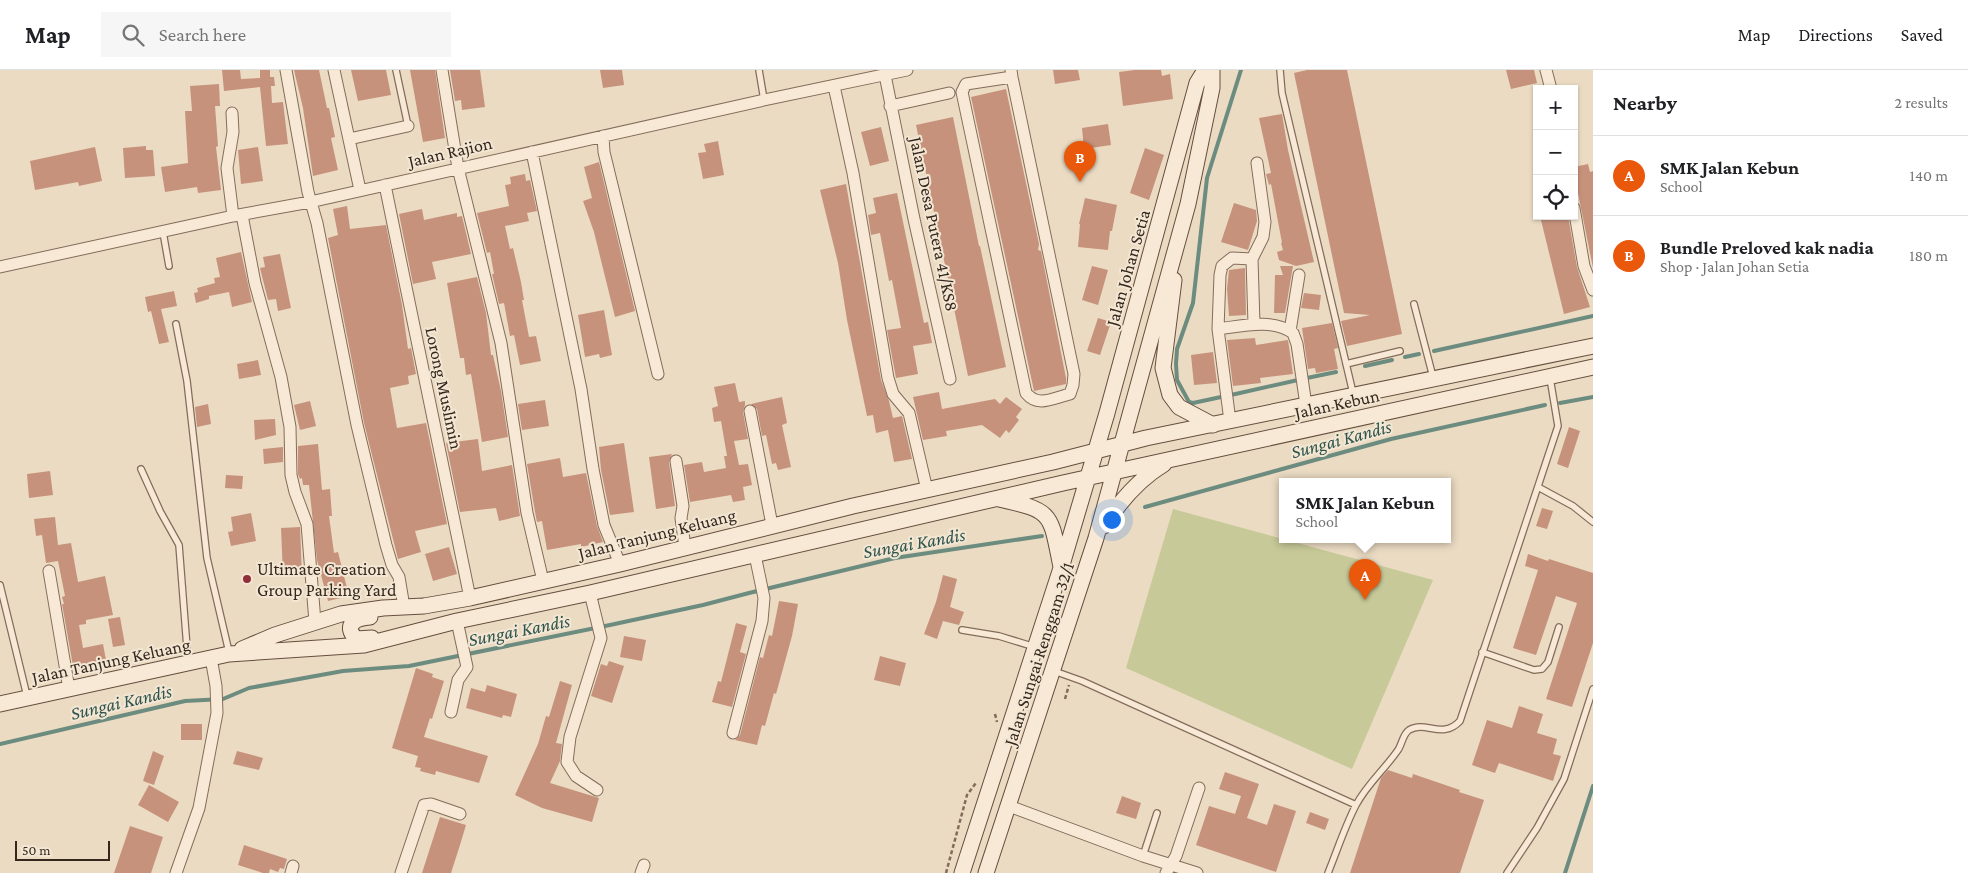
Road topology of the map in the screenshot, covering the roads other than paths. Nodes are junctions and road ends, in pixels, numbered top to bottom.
1 (286, 70) edge
2 (334, 70) edge
3 (396, 70) edge
4 (442, 70) edge
5 (759, 70) edge
6 (907, 70) edge
7 (1205, 70) edge
8 (1212, 70) edge
9 (1280, 70) edge
10 (1546, 70) edge
11 (1012, 73) edge
12 (885, 75) junction
13 (1549, 85) edge
14 (834, 86) junction
15 (949, 93) dead end
16 (764, 95) junction
17 (890, 106) junction
18 (232, 112) dead end
19 (408, 126) joint
20 (603, 136) junction
21 (349, 139) junction
22 (532, 152) junction
23 (458, 163) junction
24 (1257, 164) dead end
25 (385, 185) junction
26 (360, 190) junction
27 (309, 196) junction
28 (238, 216) junction
29 (1576, 220) edge
30 (1182, 222) junction
31 (163, 232) junction
32 (1252, 259) junction
33 (169, 266) dead end
34 (0, 267) edge
35 (1299, 275) dead end
36 (1593, 290) edge
37 (1414, 304) dead end
38 (176, 324) dead end
39 (1254, 324) junction
40 (1218, 329) junction
41 (1290, 331) junction
42 (1593, 346) edge
43 (1400, 351) dead end
44 (1346, 364) junction
45 (1593, 367) edge
46 (658, 374) dead end
47 (1549, 376) junction
48 (950, 379) dead end
49 (1434, 379) junction
50 (1353, 396) junction
51 (1306, 405) junction
52 (750, 411) dead end
53 (1230, 421) junction
54 (1213, 424) junction
55 (1121, 444) junction
56 (1096, 451) junction
57 (1174, 458) junction
58 (676, 461) dead end
59 (142, 469) dead end
60 (1114, 471) junction
61 (1088, 477) junction
62 (1538, 487) junction
63 (927, 490) junction
64 (995, 498) junction
65 (1593, 522) edge
66 (772, 525) junction
67 (1096, 538) junction
68 (685, 547) junction
69 (754, 555) junction
70 (620, 564) junction
71 (1062, 568) junction
72 (49, 571) dead end
73 (543, 581) junction
74 (0, 586) edge
75 (470, 598) junction
76 (592, 599) junction
77 (404, 607) junction
78 (457, 621) junction
79 (315, 622) junction
80 (1558, 626) dead end
81 (962, 630) dead end
82 (411, 634) junction
83 (1035, 647) junction
84 (1482, 652) junction
85 (229, 654) junction
86 (211, 658) junction
87 (188, 664) junction
88 (1054, 671) junction
89 (69, 689) junction
90 (1593, 689) edge
91 (27, 698) junction
92 (0, 704) edge
93 (451, 712) dead end
94 (733, 733) dead end
95 (1199, 788) dead end
96 (596, 790) dead end
97 (1356, 805) junction
98 (1009, 806) junction
99 (1156, 813) dead end
100 (460, 814) dead end
101 (1143, 856) junction
102 (1169, 869) edge
103 (176, 873) edge
104 (401, 873) edge
105 (962, 873) edge
106 (986, 873) edge
107 (1198, 873) edge
108 (1328, 873) edge
109 (1507, 873) edge

1 - 27 street
2 - 21 street
3 - 19 lane
4 - 23 street
5 - 16 lane
6 - 12 street, Jalan Rajion
7 - 56 main road, Jalan Johan Setia
8 - 30 main road
9 - 44 lane
10 - 13 street
11 - 11 street
12 - 14 street, Jalan Rajion
12 - 17 street, Jalan Desa Putera 41/KS8
14 - 16 street, Jalan Rajion
14 - 63 street
15 - 17 street
16 - 20 street, Jalan Rajion
17 - 48 street, Jalan Desa Putera 41/KS8
18 - 28 street
19 - 21 street
20 - 22 street, Jalan Rajion
20 - 46 street
21 - 26 street
22 - 23 street, Jalan Rajion
22 - 70 street
23 - 25 street, Jalan Rajion
23 - 73 street
24 - 32 street
25 - 26 street, Jalan Rajion
25 - 75 street, Lorong Muslimin
26 - 27 street, Jalan Rajion
27 - 28 street, Jalan Rajion
27 - 77 street
28 - 31 street, Jalan Rajion
28 - 79 street
29 - 36 street
30 - 54 main road
30 - 55 main road
31 - 33 lane
31 - 34 street, Jalan Rajion
32 - 39 street
32 - 40 street
35 - 41 street
37 - 49 lane
38 - 85 lane
39 - 40 street
39 - 41 street
40 - 53 street
41 - 51 street
42 - 49 main road, Jalan Kebun
43 - 44 lane
44 - 50 lane
45 - 47 main road, Jalan Kebun
47 - 57 main road, Jalan Kebun
47 - 62 lane
49 - 50 main road, Jalan Kebun
50 - 51 main road, Jalan Kebun
51 - 53 main road, Jalan Kebun
52 - 66 street
53 - 54 main road, Jalan Kebun
54 - 55 main road, Jalan Kebun
55 - 56 main road, Jalan Kebun
55 - 60 main road, Jalan Sungai Renggam 32/1
56 - 61 main road, Jalan Johan Setia
56 - 63 main road, Jalan Tanjung Keluang
57 - 60 main road, Jalan Kebun
57 - 67 main road
58 - 68 street
59 - 87 lane
60 - 61 main road, Jalan Kebun
60 - 67 main road, Jalan Sungai Renggam 32/1
61 - 64 main road, Jalan Tanjung Keluang
61 - 71 main road, Jalan Sungai Renggam 32/1
62 - 65 lane
62 - 84 lane
63 - 66 main road, Jalan Tanjung Keluang
64 - 69 main road, Jalan Tanjung Keluang
64 - 71 main road
66 - 68 main road, Jalan Tanjung Keluang
67 - 88 main road, Jalan Sungai Renggam 32/1
68 - 70 main road, Jalan Tanjung Keluang
69 - 76 main road, Jalan Tanjung Keluang
69 - 94 street
70 - 73 main road, Jalan Tanjung Keluang
71 - 83 main road, Jalan Sungai Renggam 32/1
72 - 89 street
73 - 75 main road, Jalan Tanjung Keluang
74 - 91 lane
75 - 77 main road, Jalan Tanjung Keluang
76 - 78 main road, Jalan Tanjung Keluang
76 - 96 street
77 - 79 main road, Jalan Tanjung Keluang
77 - 82 main road
78 - 82 main road, Jalan Tanjung Keluang
78 - 93 street
79 - 85 main road, Jalan Tanjung Keluang
80 - 84 lane
81 - 83 lane
82 - 85 main road, Jalan Tanjung Keluang
83 - 105 main road, Jalan Sungai Renggam 32/1
84 - 97 lane
85 - 86 main road, Jalan Tanjung Keluang
86 - 87 main road, Jalan Tanjung Keluang
86 - 103 street
87 - 89 main road, Jalan Tanjung Keluang
88 - 97 lane
88 - 98 main road, Jalan Sungai Renggam 32/1
89 - 91 main road, Jalan Tanjung Keluang
90 - 109 lane
91 - 92 main road, Jalan Tanjung Keluang
95 - 102 street
97 - 108 lane
98 - 101 street
98 - 106 main road, Jalan Sungai Renggam 32/1
99 - 101 lane
100 - 104 street
101 - 102 street
102 - 107 street

